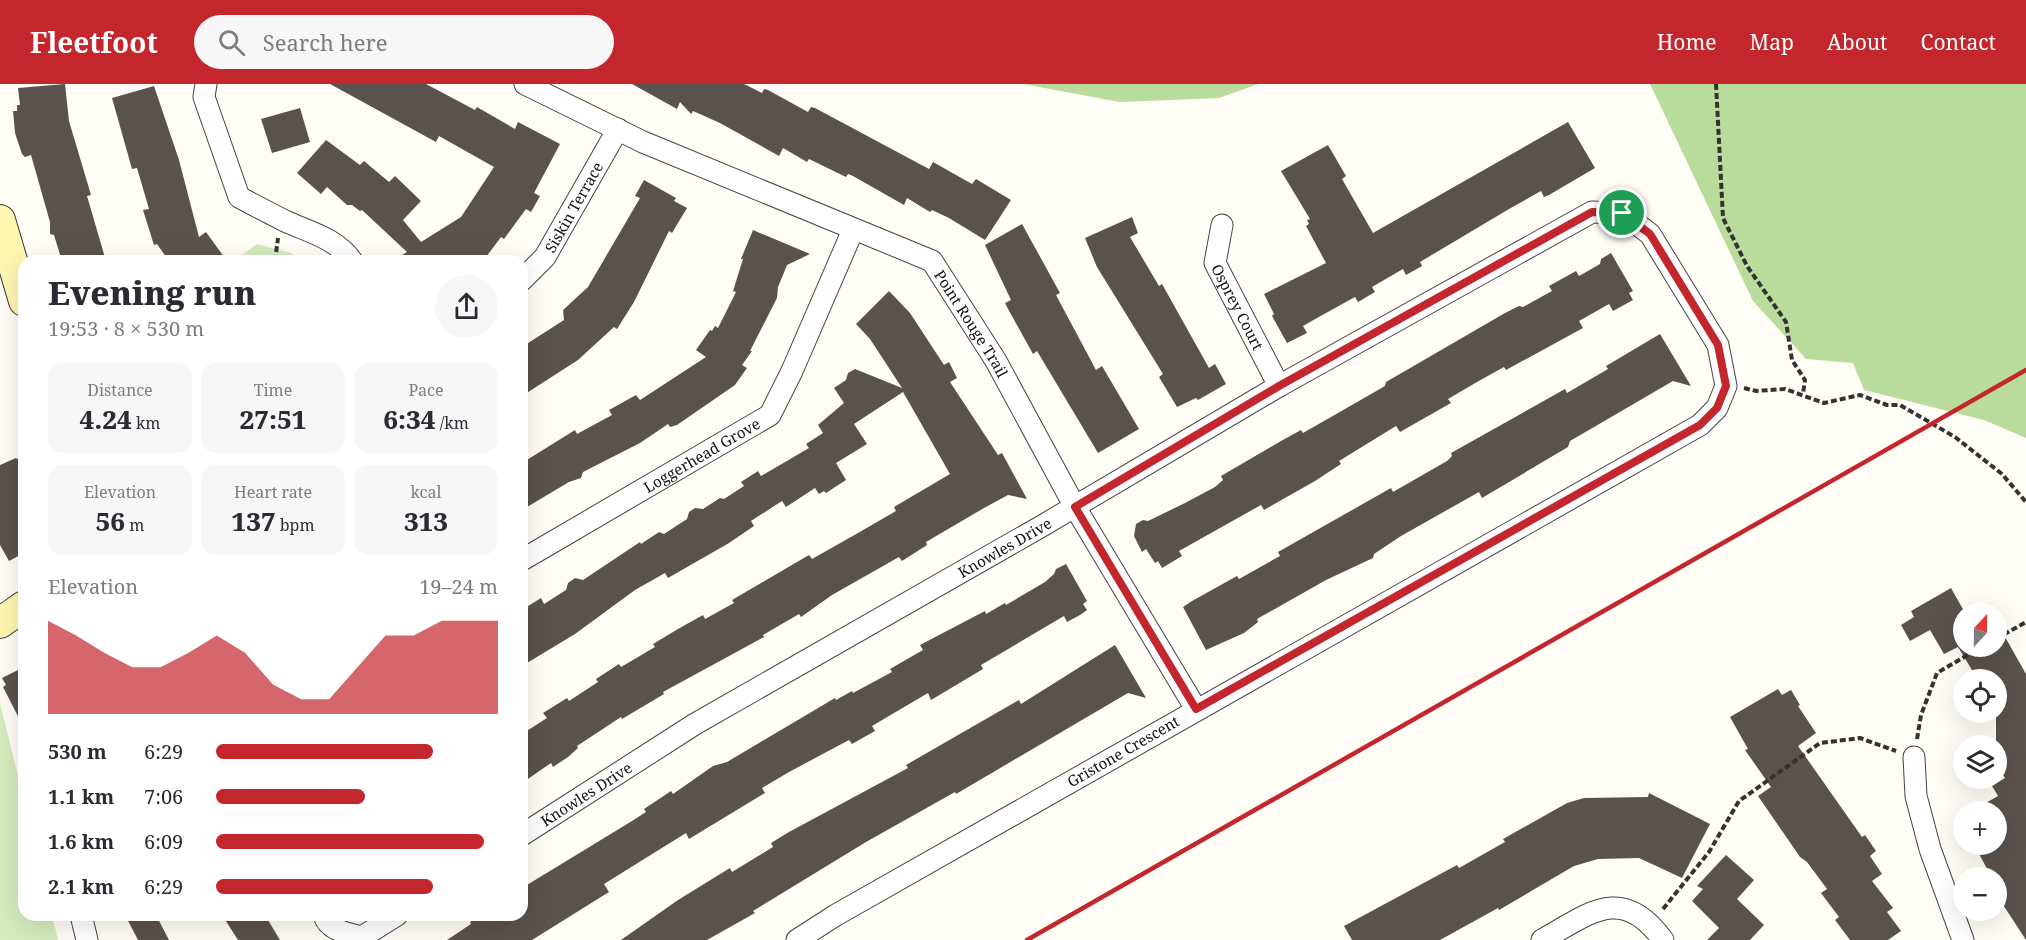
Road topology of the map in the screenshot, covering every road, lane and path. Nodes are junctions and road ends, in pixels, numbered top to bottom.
1 (206, 84) edge
2 (525, 84) edge
3 (1716, 84) edge
4 (618, 129) junction
5 (0, 220) edge
6 (1221, 225) dead end
7 (853, 230) junction
8 (348, 255) edge
9 (528, 274) edge
10 (18, 281) edge
11 (1279, 386) junction
12 (1726, 386) junction
13 (1803, 394) junction
14 (2026, 502) edge
15 (1075, 507) junction
16 (528, 556) edge
17 (18, 610) edge
18 (2026, 622) edge
19 (0, 623) edge
20 (2007, 633) edge
21 (1964, 657) edge
22 (1196, 709) junction
23 (1914, 758) junction
24 (528, 831) edge
25 (82, 921) edge
26 (326, 921) edge
27 (387, 921) edge
28 (1657, 932) edge
29 (87, 940) edge
30 (797, 940) edge
31 (1542, 940) edge
32 (1963, 940) edge

1 - 8 street
2 - 4 street, Point Rouge Trail
3 - 13 path
4 - 7 street, Point Rouge Trail
4 - 9 street, Siskin Terrace
5 - 10 street
6 - 11 street, Osprey Court
7 - 15 street, Point Rouge Trail
7 - 16 street, Loggerhead Grove
11 - 12 street, Knowles Drive
11 - 15 street, Knowles Drive
12 - 13 path
12 - 22 street, Gristone Crescent
13 - 14 path
15 - 22 street, Point Rouge Trail
15 - 24 street, Knowles Drive
17 - 19 street
18 - 20 path
21 - 23 path
22 - 30 street, Gristone Crescent
23 - 28 path
23 - 32 street
25 - 29 street
26 - 27 street
28 - 31 street

